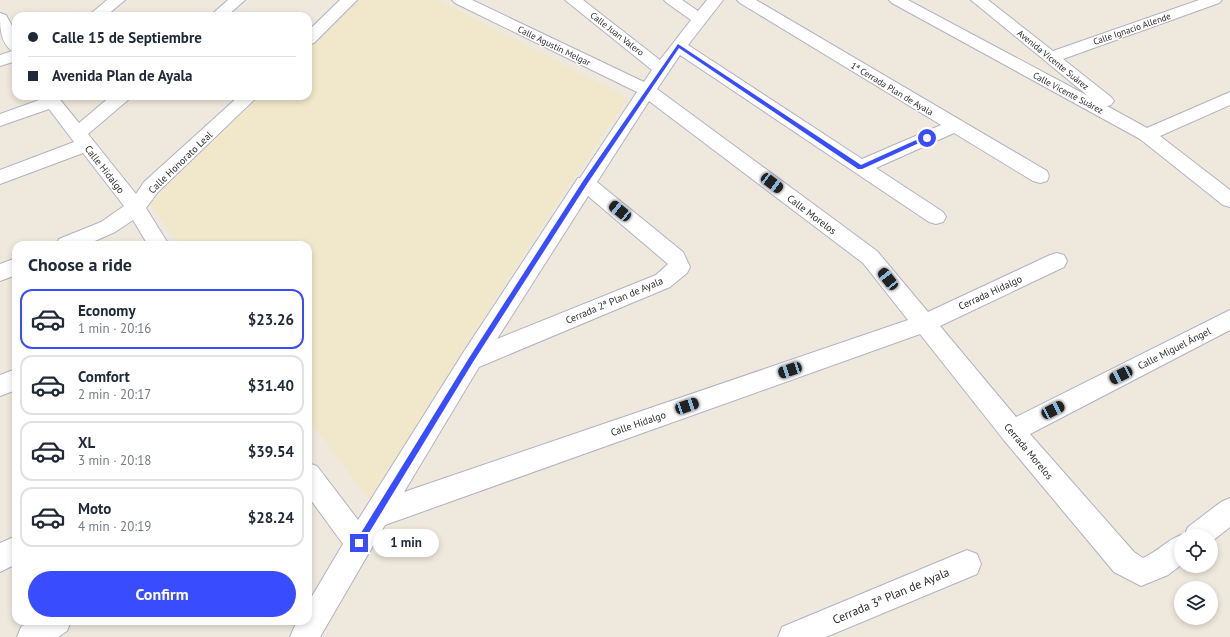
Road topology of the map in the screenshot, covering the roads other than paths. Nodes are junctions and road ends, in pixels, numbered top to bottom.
1 (117, 0) edge
2 (237, 0) edge
3 (350, 0) edge
4 (460, 0) edge
5 (573, 0) edge
6 (672, 0) edge
7 (715, 0) edge
8 (744, 0) edge
9 (897, 0) edge
10 (979, 0) edge
11 (1214, 0) edge
12 (101, 12) edge
13 (223, 12) edge
14 (0, 18) edge
15 (700, 20) junction
16 (312, 36) edge
17 (12, 40) edge
18 (678, 46) junction
19 (12, 56) edge
20 (1051, 57) junction
21 (0, 61) edge
22 (661, 69) junction
23 (648, 91) junction
24 (1230, 98) edge
25 (48, 100) edge
26 (51, 100) edge
27 (118, 100) edge
28 (245, 100) edge
29 (0, 120) edge
30 (954, 126) junction
31 (1146, 135) junction
32 (81, 139) junction
33 (860, 167) junction
34 (1040, 176) dead end
35 (0, 177) edge
36 (585, 183) junction
37 (1230, 200) edge
38 (136, 208) junction
39 (936, 217) dead end
40 (75, 241) edge
41 (156, 241) edge
42 (1057, 261) dead end
43 (12, 268) edge
44 (0, 273) edge
45 (1230, 319) edge
46 (923, 324) junction
47 (471, 360) junction
48 (12, 381) edge
49 (0, 386) edge
50 (1012, 431) junction
51 (312, 480) edge
52 (1230, 511) edge
53 (376, 515) junction
54 (1206, 529) edge
55 (359, 543) junction
56 (12, 551) edge
57 (1174, 553) edge
58 (0, 558) edge
59 (967, 564) dead end
60 (312, 623) edge
61 (51, 625) edge
62 (311, 625) edge
63 (32, 637) edge
64 (304, 637) edge
65 (792, 637) edge

1 - 12 street
2 - 13 street
3 - 16 street
4 - 23 street, Calle Agustín Melgar
5 - 22 street, Calle Juan Valero
6 - 15 street
7 - 15 street
8 - 30 street, 1ª Cerrada Plan de Ayala
9 - 31 street, Calle Vicente Suárez
10 - 20 street, Avenida Vicente Suárez
11 - 20 street, Calle Ignacio Allende
14 - 17 street
15 - 18 street
18 - 22 street
18 - 33 street
19 - 21 street
20 - 31 street, Avenida Vicente Suárez
22 - 23 street
23 - 36 street
23 - 46 street, Calle Morelos
24 - 31 street
25 - 29 street
26 - 32 street, Calle Hidalgo
27 - 32 street
28 - 38 street, Calle Honorato Leal
30 - 33 street
30 - 34 street, 1ª Cerrada Plan de Ayala
31 - 37 street, Calle Vicente Suárez
32 - 35 street
32 - 38 street, Calle Hidalgo
33 - 39 street
36 - 47 street
36 - 47 street, Cerrada 2ª Plan de Ayala
38 - 40 street, Calle Honorato Leal
38 - 41 street, Calle Hidalgo
42 - 46 street, Cerrada Hidalgo
43 - 44 street
45 - 50 street, Calle Miguel Ángel
46 - 50 street, Cerrada Morelos
46 - 53 street, Calle Hidalgo
47 - 53 street
48 - 49 street
50 - 57 street, Cerrada Morelos
51 - 55 street
52 - 54 street
53 - 55 street
55 - 60 street
56 - 58 street
59 - 65 street, Cerrada 3ª Plan de Ayala
61 - 63 street
62 - 64 street

